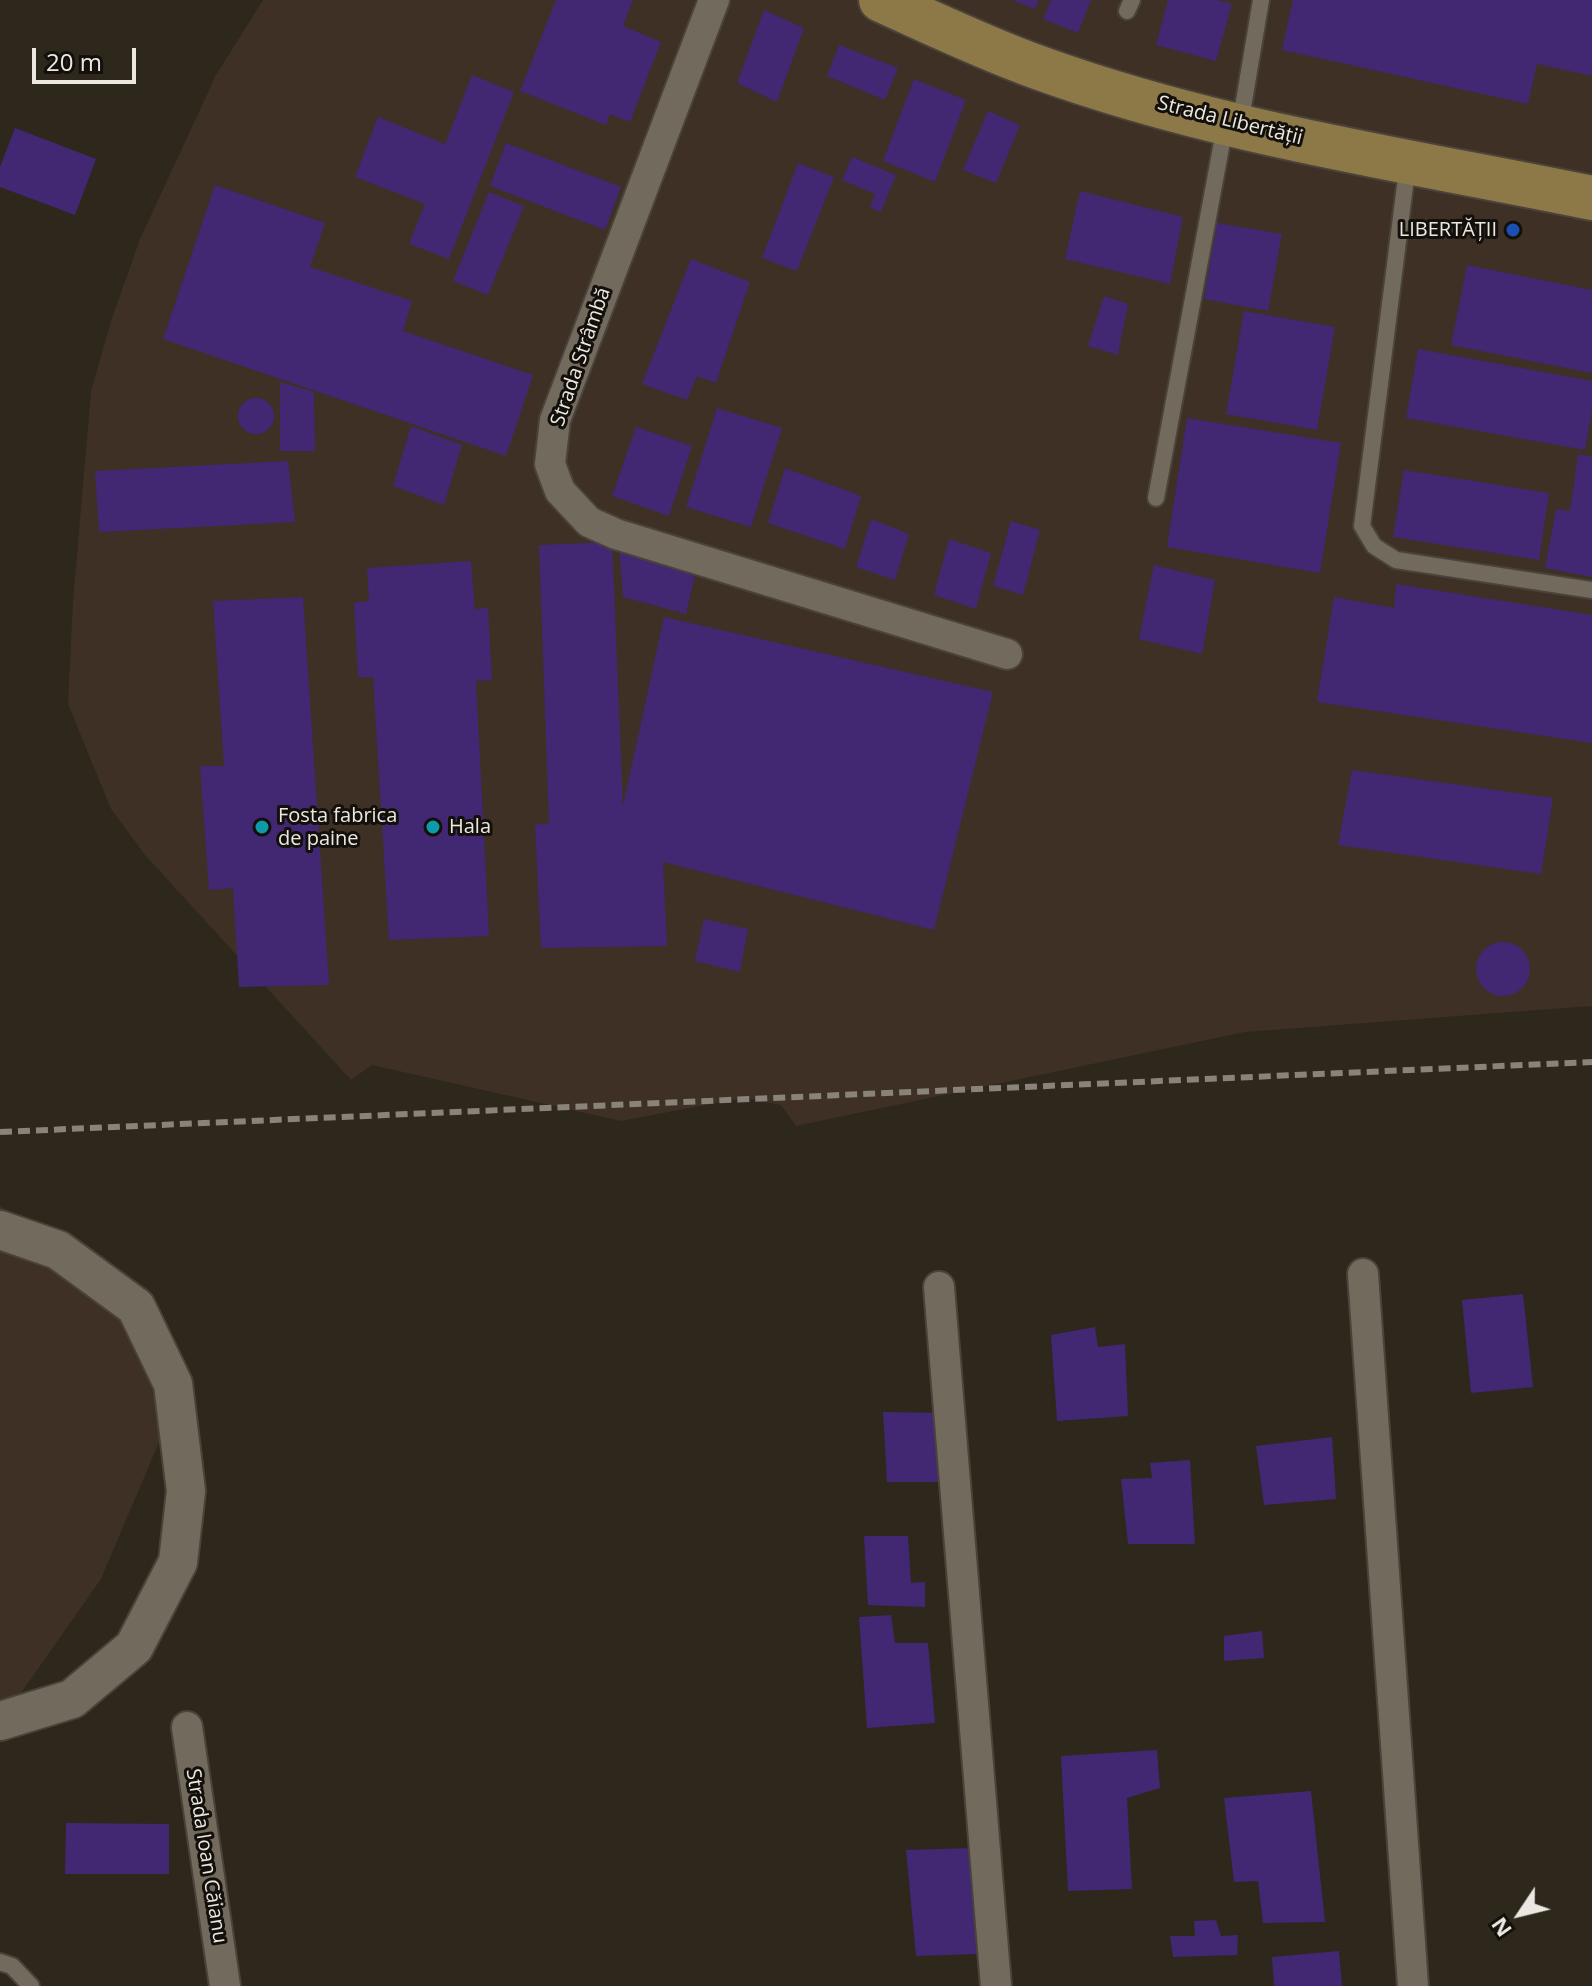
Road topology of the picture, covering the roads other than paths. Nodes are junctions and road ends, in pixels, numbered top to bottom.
1 (714, 0) edge
2 (881, 0) edge
3 (1261, 0) edge
4 (1233, 124) junction
5 (1408, 160) junction
6 (1592, 198) edge
7 (1156, 498) dead end
8 (1592, 590) edge
9 (1007, 654) dead end
10 (0, 1230) edge
11 (1363, 1274) dead end
12 (939, 1287) dead end
13 (0, 1721) edge
14 (187, 1727) dead end
15 (0, 1962) edge
16 (31, 1986) edge
17 (225, 1986) edge
18 (996, 1986) edge
19 (1413, 1986) edge

1 - 9 street, Strada Strâmbă
2 - 4 main road, Strada Libertății
3 - 4 lane
4 - 5 main road, Strada Libertății
4 - 7 lane
5 - 6 main road, Strada Libertății
5 - 8 lane
10 - 13 street
11 - 19 street
12 - 18 street
14 - 17 street, Strada Ioan Căianu
15 - 16 lane

